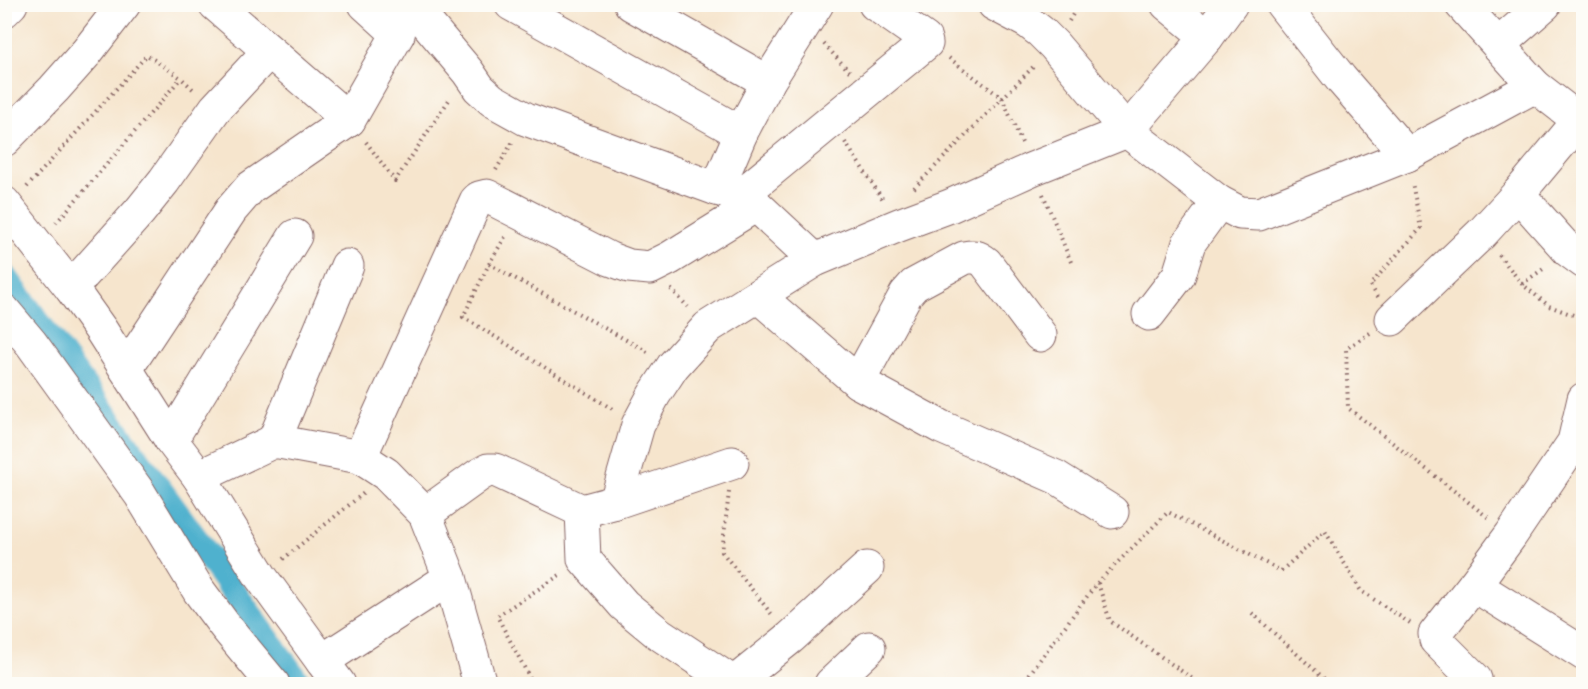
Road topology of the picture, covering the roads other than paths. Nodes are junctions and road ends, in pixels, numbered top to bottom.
1 (11, 4) edge
2 (124, 4) edge
3 (215, 4) edge
4 (365, 4) edge
5 (511, 4) edge
6 (631, 4) edge
7 (876, 4) edge
8 (994, 4) edge
9 (1167, 4) edge
10 (1231, 4) edge
11 (1282, 4) edge
12 (1461, 4) edge
13 (1545, 4) edge
14 (4, 11) edge
15 (405, 14) edge
16 (811, 14) edge
17 (1207, 37) junction
18 (1498, 45) junction
19 (268, 52) junction
20 (768, 82) junction
21 (1535, 86) junction
22 (1579, 114) edge
23 (349, 120) junction
24 (1127, 131) junction
25 (741, 134) junction
26 (4, 140) edge
27 (1407, 155) junction
28 (1518, 194) junction
29 (738, 197) junction
30 (1219, 202) junction
31 (6, 205) edge
32 (295, 236) dead end
33 (815, 260) junction
34 (1584, 262) edge
35 (347, 266) dead end
36 (71, 288) junction
37 (758, 296) junction
38 (4, 311) edge
39 (1149, 314) dead end
40 (1392, 319) road end
41 (1040, 335) dead end
42 (126, 369) junction
43 (858, 382) junction
44 (1584, 399) edge
45 (171, 440) junction
46 (274, 441) junction
47 (1579, 445) edge
48 (732, 463) road end
49 (373, 465) junction
50 (199, 477) junction
51 (616, 502) junction
52 (582, 511) junction
53 (1112, 512) dead end
54 (425, 514) junction
55 (867, 568) dead end
56 (450, 578) junction
57 (1474, 585) junction
58 (869, 648) dead end
59 (1584, 654) edge
60 (330, 673) edge
61 (273, 684) edge
62 (480, 684) edge
63 (735, 684) edge
64 (831, 684) edge
65 (1476, 684) edge

1 - 14 street
2 - 26 street
3 - 19 street
4 - 15 street
5 - 25 street
6 - 20 street
7 - 29 street
8 - 24 street
9 - 17 street
10 - 17 street
11 - 27 street
12 - 18 street
13 - 18 street
15 - 23 street
15 - 29 street
16 - 20 street
17 - 24 street
18 - 21 street
19 - 23 street
19 - 36 street
20 - 25 street
21 - 22 street
21 - 27 street
22 - 28 street
23 - 42 street
24 - 30 street
24 - 33 street
25 - 29 street
27 - 30 street
28 - 34 street
28 - 40 street
29 - 33 street
29 - 49 street
30 - 39 street
31 - 36 street
32 - 45 street
33 - 37 street
35 - 46 street
36 - 42 street
37 - 43 street
37 - 51 street
38 - 61 street
41 - 43 street
42 - 45 street
43 - 53 street
44 - 47 street
45 - 50 street
46 - 49 street
46 - 50 street
47 - 57 street
48 - 51 street
49 - 54 street
50 - 60 street
51 - 52 street
52 - 54 street
52 - 63 street
54 - 56 street
55 - 63 street
56 - 60 street
56 - 62 street
57 - 59 street
57 - 65 street
58 - 64 street

